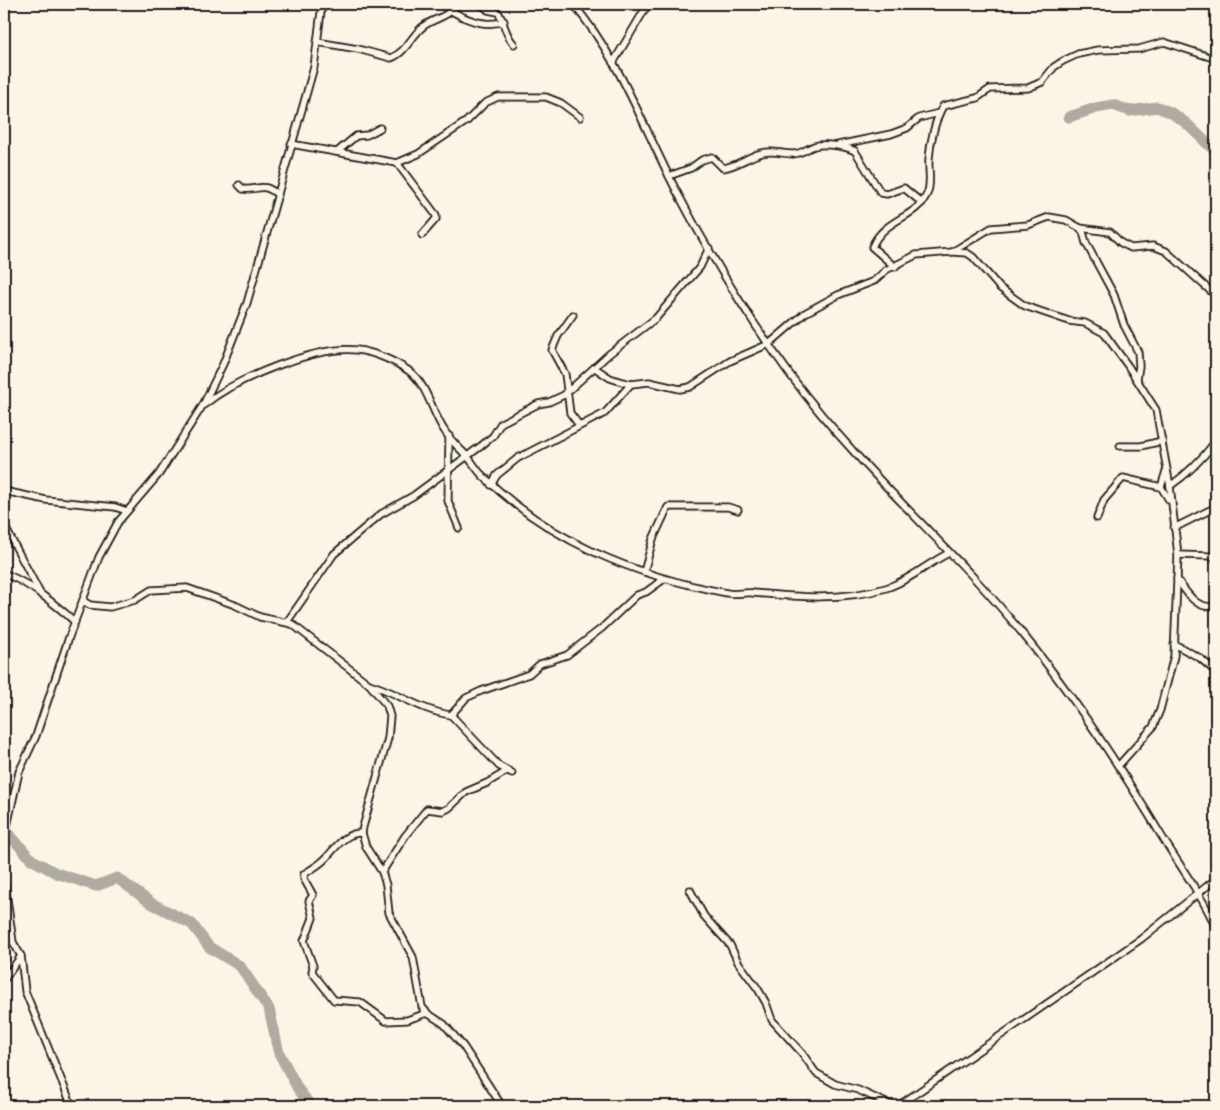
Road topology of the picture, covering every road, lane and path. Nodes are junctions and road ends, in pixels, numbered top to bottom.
1 (322, 4) edge
2 (441, 4) edge
3 (458, 4) edge
4 (481, 4) edge
5 (573, 4) edge
6 (648, 4) edge
7 (452, 12) junction
8 (504, 21) junction
9 (317, 42) junction
10 (514, 44) dead end
11 (1216, 59) edge
12 (613, 63) junction
13 (939, 112) junction
14 (580, 117) dead end
15 (380, 128) dead end
16 (291, 144) junction
17 (834, 146) junction
18 (336, 152) junction
19 (397, 163) junction
20 (669, 176) junction
21 (240, 185) dead end
22 (278, 195) junction
23 (922, 202) junction
24 (1080, 228) junction
25 (422, 235) dead end
26 (709, 248) junction
27 (952, 252) junction
28 (895, 267) junction
29 (1216, 296) edge
30 (573, 315) dead end
31 (769, 344) junction
32 (594, 368) junction
33 (1138, 379) junction
34 (631, 384) junction
35 (568, 389) junction
36 (203, 405) junction
37 (578, 425) junction
38 (449, 436) junction
39 (1162, 441) junction
40 (1216, 441) edge
41 (1120, 446) dead end
42 (467, 456) junction
43 (1166, 469) junction
44 (447, 472) junction
45 (492, 485) junction
46 (1170, 486) junction
47 (1161, 487) junction
48 (4, 491) edge
49 (1171, 504) junction
50 (1216, 507) edge
51 (738, 510) dead end
52 (127, 511) junction
53 (1097, 518) dead end
54 (4, 525) edge
55 (459, 528) dead end
56 (1174, 528) junction
57 (949, 553) junction
58 (1178, 555) junction
59 (1216, 559) edge
60 (644, 572) junction
61 (4, 574) edge
62 (664, 579) junction
63 (1177, 579) junction
64 (42, 597) junction
65 (83, 601) junction
66 (1216, 605) edge
67 (75, 622) junction
68 (287, 622) junction
69 (1174, 644) junction
70 (1216, 672) edge
71 (369, 684) junction
72 (451, 715) junction
73 (1118, 765) junction
74 (362, 833) junction
75 (4, 840) edge
76 (382, 872) junction
77 (4, 878) edge
78 (1216, 879) edge
79 (690, 890) dead end
80 (1196, 893) junction
81 (5, 896) edge
82 (1216, 928) edge
83 (22, 956) junction
84 (4, 967) edge
85 (4, 980) edge
86 (427, 1013) junction
87 (72, 1106) edge
88 (502, 1106) edge
89 (893, 1106) edge
90 (898, 1106) edge

1 - 9 street
2 - 7 street
3 - 7 street
4 - 8 street
5 - 12 street
6 - 12 street
7 - 8 street
7 - 9 street
8 - 10 street
9 - 16 street
11 - 13 street
12 - 20 street
13 - 17 street
13 - 23 street
14 - 19 street
15 - 18 street
16 - 18 street
16 - 22 street
17 - 20 street
17 - 23 street
18 - 19 street
19 - 25 street
20 - 26 street
21 - 22 street
22 - 36 street
23 - 28 street
24 - 27 street
24 - 29 street
24 - 33 street
26 - 31 street
26 - 32 street
27 - 28 street
27 - 33 street
28 - 31 street
30 - 35 street
31 - 34 street
31 - 57 street
32 - 34 street
32 - 35 street
33 - 39 street
34 - 37 street
35 - 37 street
35 - 42 street
36 - 38 street
36 - 52 street
37 - 45 street
38 - 42 street
38 - 44 street
39 - 41 street
39 - 43 street
40 - 46 street
42 - 44 street
42 - 45 street
43 - 46 street
43 - 47 street
44 - 55 street
44 - 68 street
45 - 60 street
46 - 49 street
47 - 49 street
47 - 53 street
48 - 52 street
49 - 56 street
50 - 56 street
51 - 60 street
52 - 65 street
54 - 64 street
56 - 58 street
57 - 62 street
57 - 73 street
58 - 59 street
58 - 63 street
60 - 62 street
61 - 64 street
62 - 72 street
63 - 66 street
63 - 69 street
64 - 67 street
65 - 67 street
65 - 68 street
67 - 75 street
68 - 71 street
69 - 70 street
69 - 73 street
71 - 72 street
71 - 74 street
72 - 76 street
73 - 80 street
74 - 76 street
74 - 86 street
76 - 86 street
77 - 81 street
78 - 80 street
79 - 89 street
80 - 82 street
80 - 90 street
81 - 83 street
81 - 84 street
83 - 85 street
83 - 87 street
86 - 88 street

